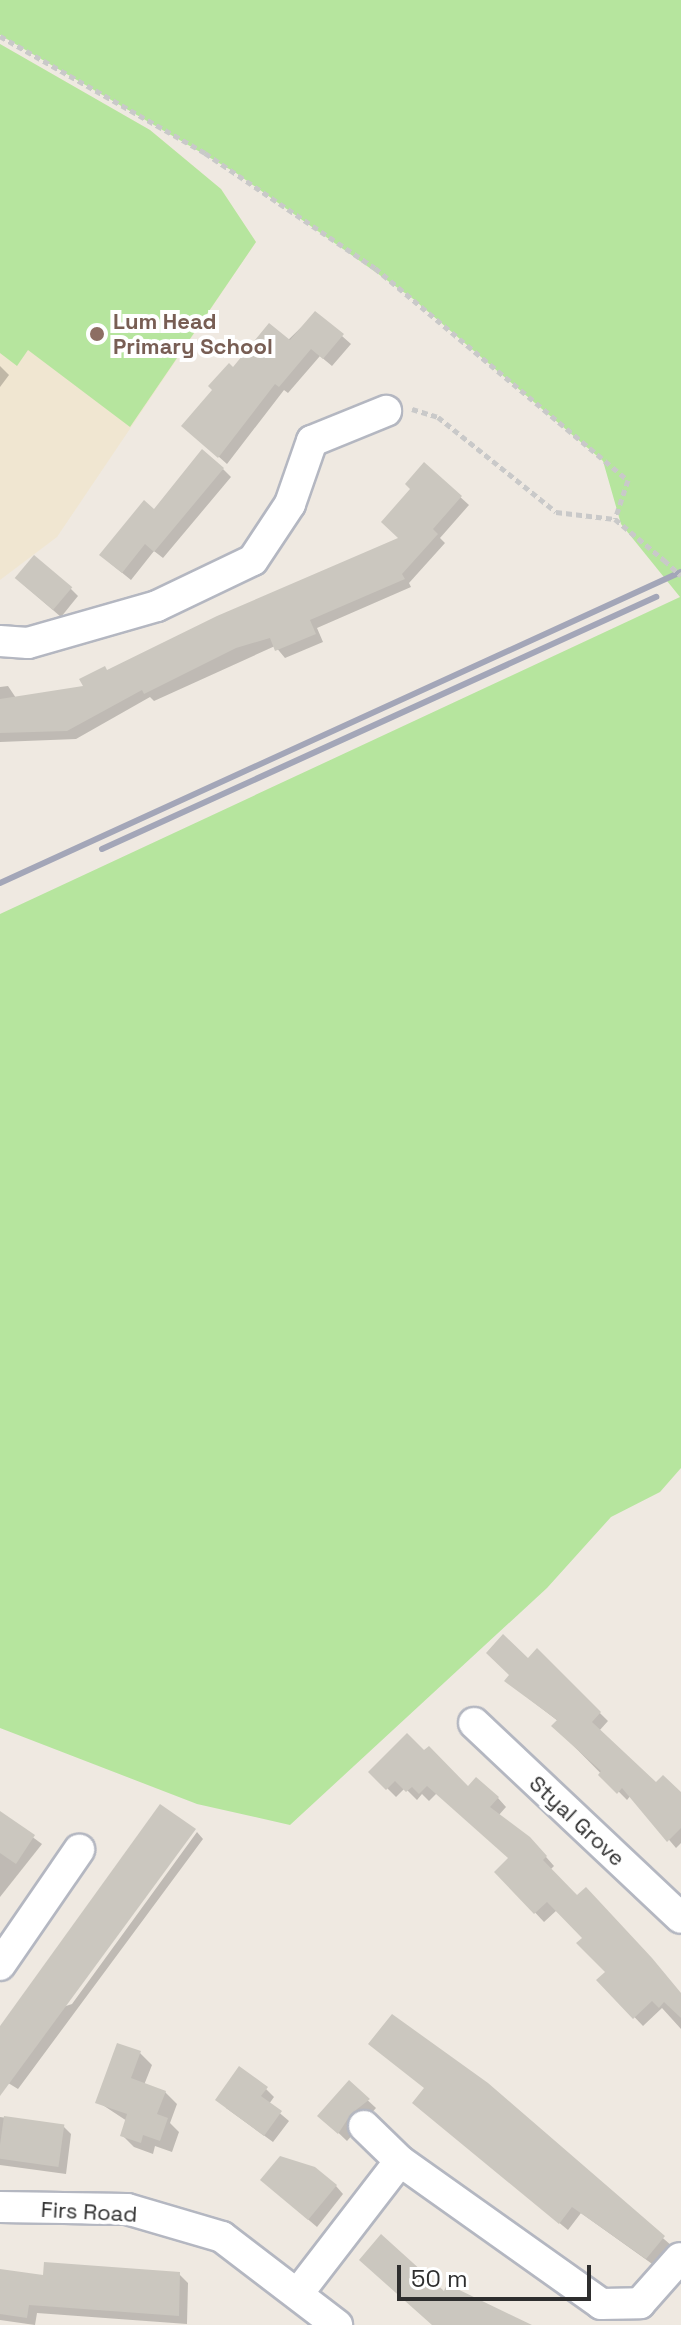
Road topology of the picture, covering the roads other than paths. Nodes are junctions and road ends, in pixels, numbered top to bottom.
1 (386, 411) road end
2 (0, 641) edge
3 (474, 1723) dead end
4 (79, 1850) dead end
5 (681, 1918) edge
6 (0, 1965) edge
7 (364, 2126) dead end
8 (400, 2161) junction
9 (0, 2207) edge
10 (680, 2258) edge
11 (299, 2292) junction
12 (641, 2314) edge
13 (337, 2325) edge

1 - 2 street
3 - 5 street, Styal Grove
4 - 6 street
7 - 8 street
8 - 11 street
8 - 12 street
9 - 11 street, Firs Road
10 - 12 street
11 - 13 street, Firs Road

